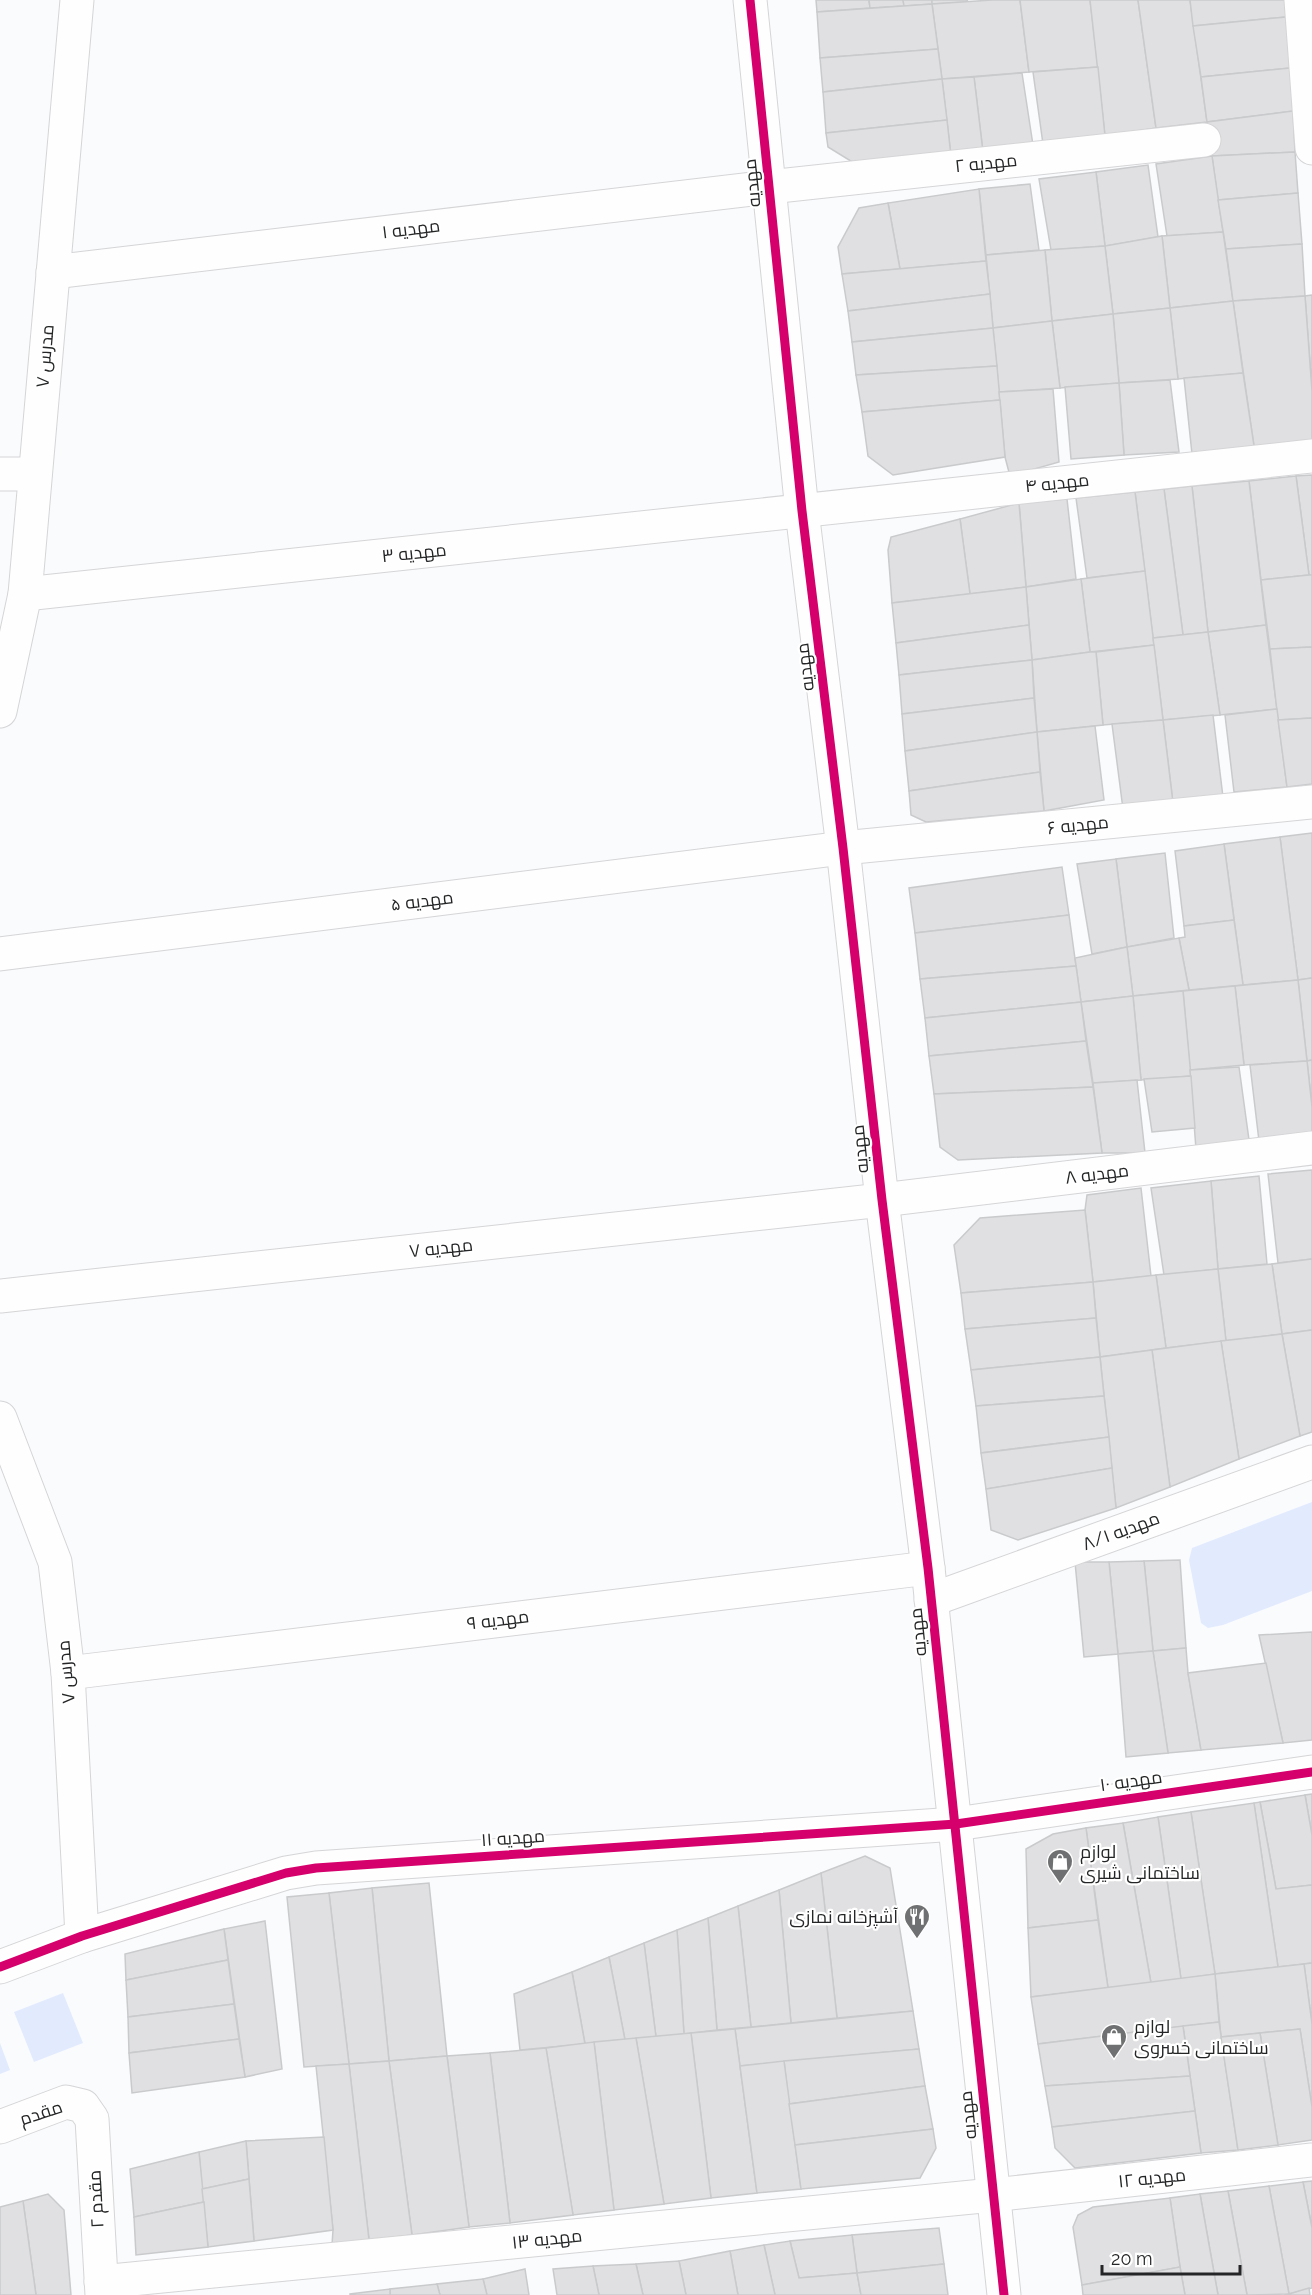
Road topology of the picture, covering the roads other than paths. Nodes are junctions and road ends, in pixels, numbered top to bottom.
1 (76, 0) edge
2 (750, 0) edge
3 (1301, 0) edge
4 (1204, 140) dead end
5 (1312, 148) edge
6 (769, 187) junction
7 (53, 272) junction
8 (1312, 456) edge
9 (0, 474) edge
10 (35, 474) junction
11 (802, 511) junction
12 (25, 594) junction
13 (0, 711) edge
14 (1312, 802) edge
15 (843, 848) junction
16 (0, 954) edge
17 (1312, 1148) edge
18 (882, 1200) junction
19 (0, 1296) edge
20 (0, 1418) edge
21 (1312, 1462) edge
22 (928, 1568) junction
23 (931, 1600) junction
24 (68, 1673) junction
25 (1312, 1772) edge
26 (956, 1824) junction
27 (82, 1936) junction
28 (0, 1967) edge
29 (83, 2106) joint
30 (0, 2127) edge
31 (1312, 2160) edge
32 (993, 2195) junction
33 (102, 2288) edge
34 (1004, 2295) edge

1 - 7 street, مدرس ۷
2 - 6 street, مهدیه
3 - 5 street
4 - 6 street, مهدیه ۲
6 - 7 street, مهدیه ۱
6 - 11 street, مهدیه
7 - 10 street, مدرس ۷
8 - 11 street, مهدیه ۴
9 - 10 street
10 - 12 street, مدرس ۷
11 - 12 street, مهدیه ۳
11 - 15 street, مهدیه
12 - 13 street, مدرس ۷
14 - 15 street, مهدیه ۶
15 - 16 street, مهدیه ۵
15 - 18 street, مهدیه
17 - 18 street, مهدیه ۸
18 - 19 street, مهدیه ۷
18 - 22 street, مهدیه
20 - 24 street, مدرس ۷
21 - 23 street, مهدیه ۸/۱
22 - 23 street, مهدیه
22 - 24 street, مهدیه ۹
23 - 26 street, مهدیه
24 - 27 street, مدرس ۷
25 - 26 street, مهدیه ۱۰
26 - 27 street, مهدیه ۱۱
26 - 32 street, مهدیه
27 - 28 street
29 - 30 street, مقدم
29 - 33 street, مقدم ۲
31 - 32 street, مهدیه ۱۲
32 - 33 street, مهدیه ۱۳
32 - 34 street, مهدیه

